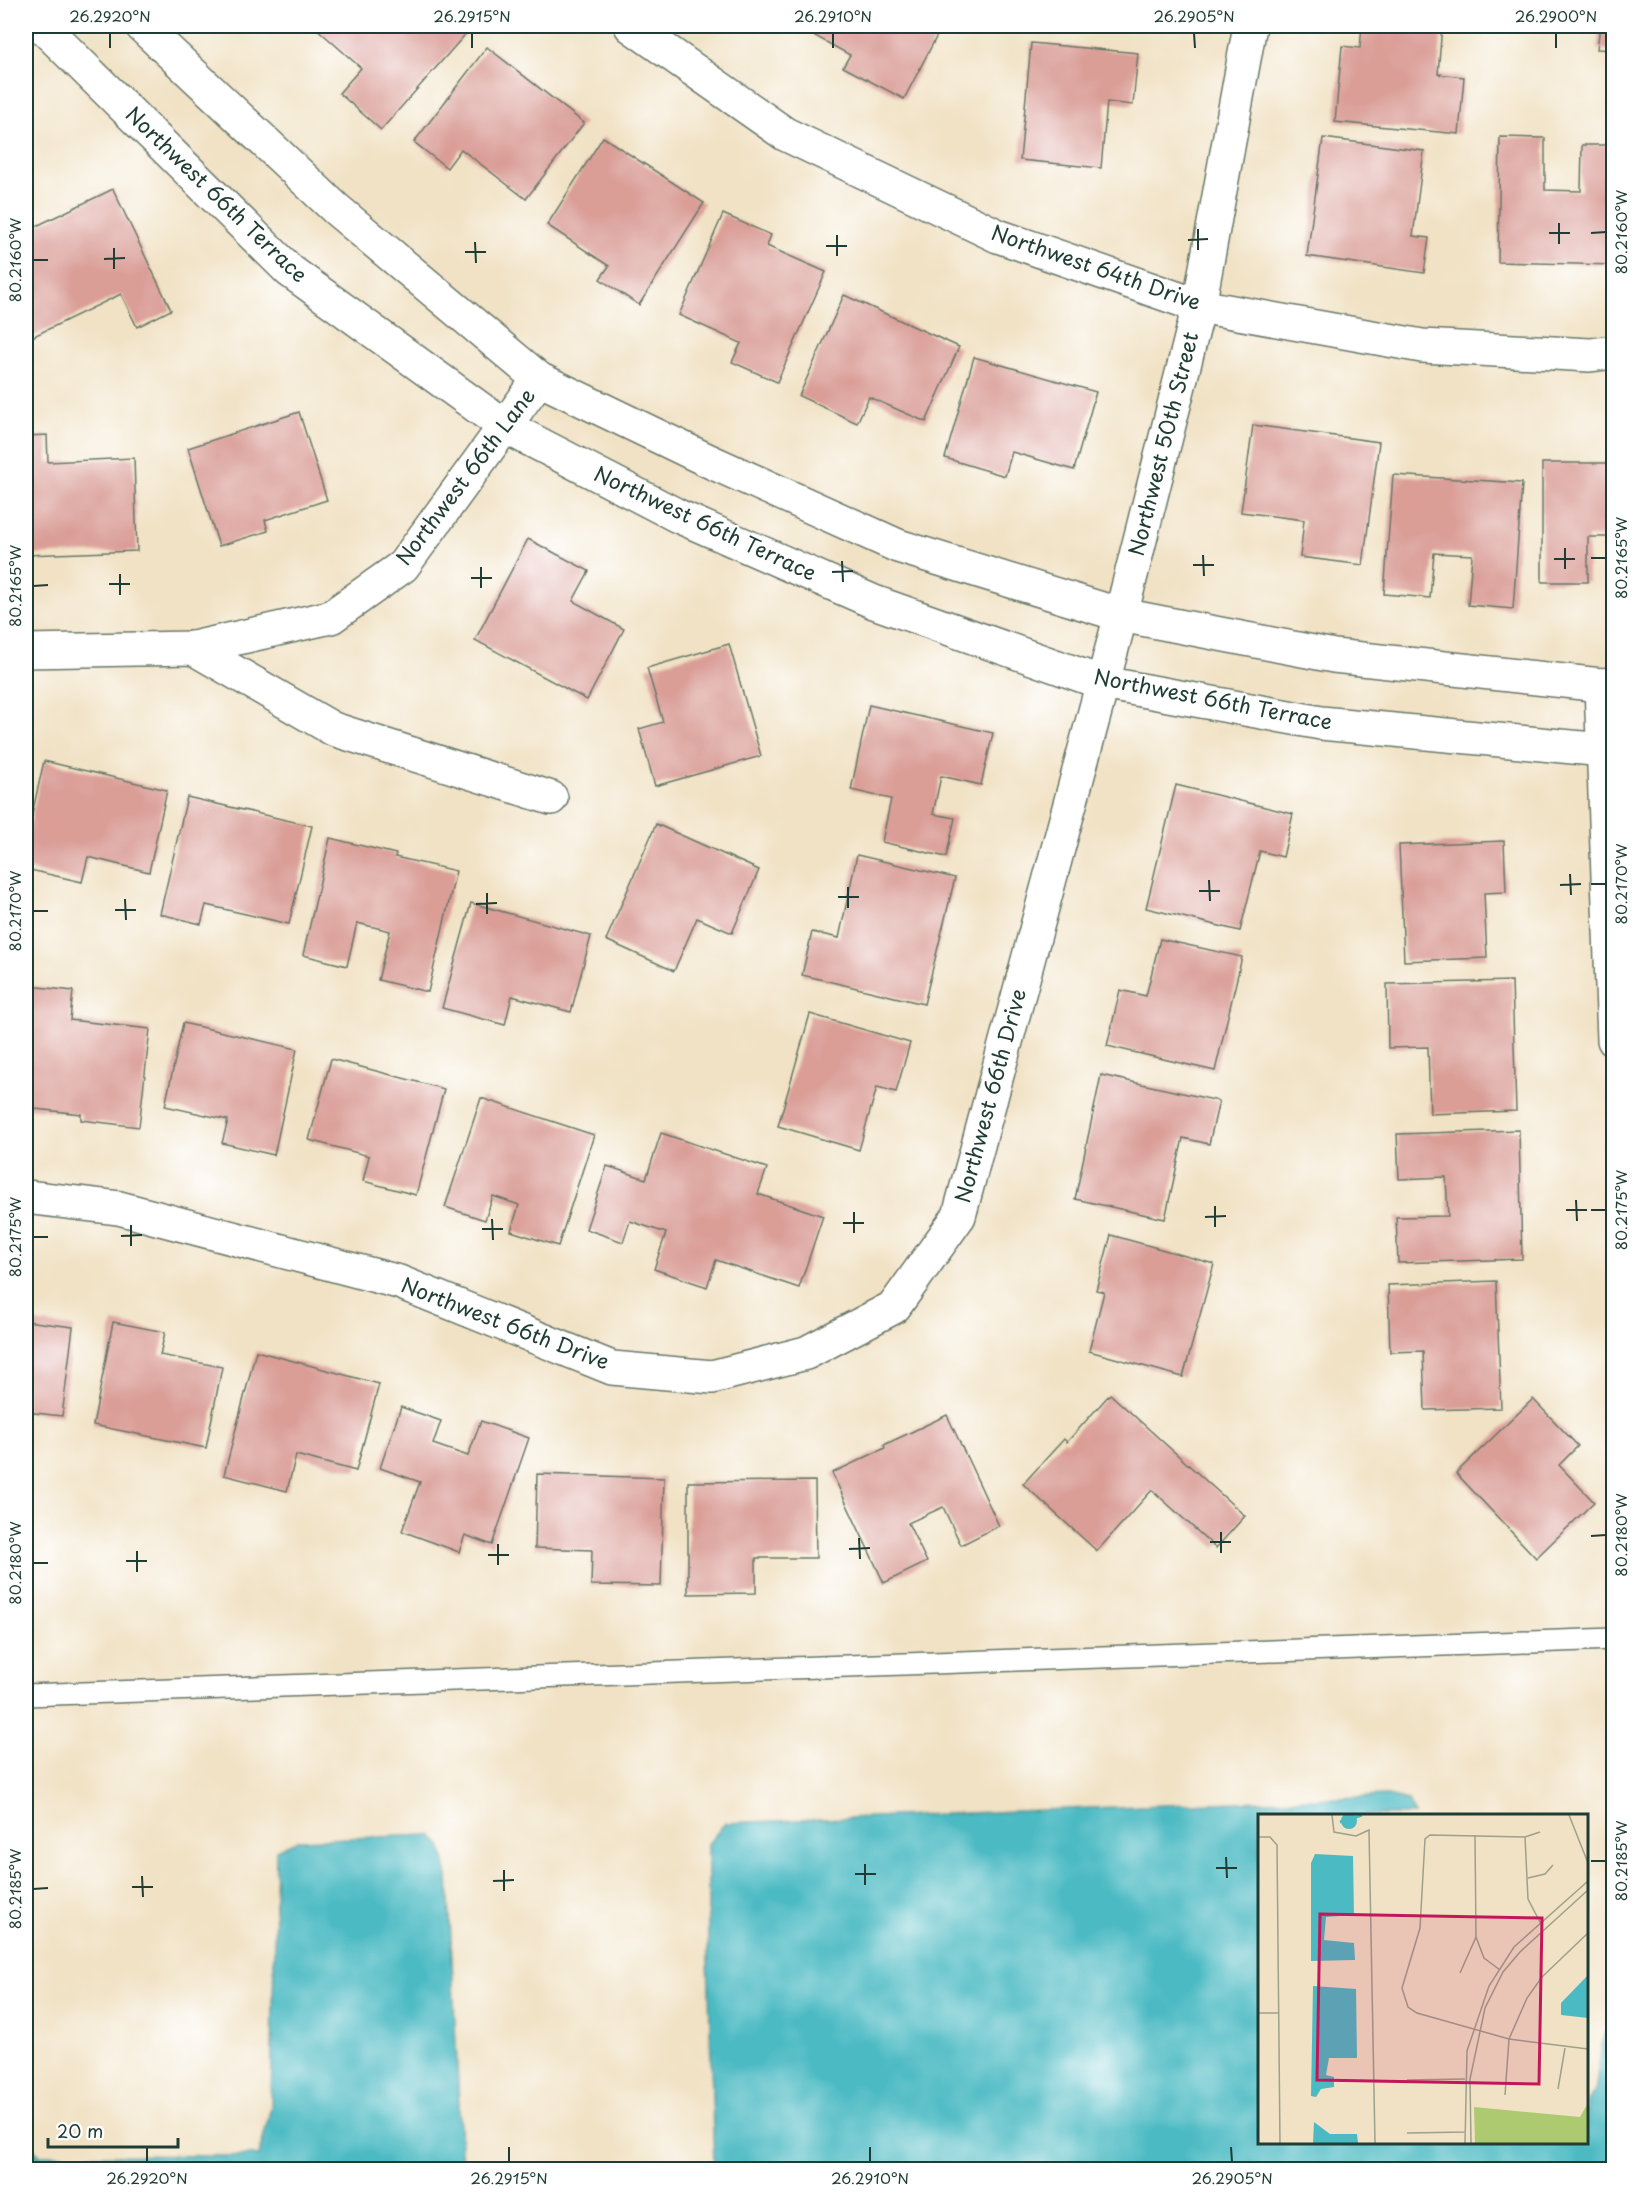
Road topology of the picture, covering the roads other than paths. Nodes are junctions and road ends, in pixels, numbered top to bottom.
1 (42, 26) edge
2 (142, 26) edge
3 (631, 26) edge
4 (1250, 26) edge
5 (1199, 306) junction
6 (1614, 352) edge
7 (539, 379) junction
8 (504, 426) junction
9 (1121, 615) junction
10 (193, 648) junction
11 (26, 651) edge
12 (1103, 683) junction
13 (1607, 684) edge
14 (1608, 751) edge
15 (551, 798) dead end
16 (1614, 1040) edge
17 (26, 1197) edge
18 (1614, 1639) edge
19 (26, 1695) edge

1 - 8 street, Northwest 66th Terrace
2 - 7 street
3 - 5 street, Northwest 64th Drive
4 - 5 street, Northwest 50th Street
5 - 6 street, Northwest 64th Drive
5 - 9 street, Northwest 50th Street
7 - 8 street, Northwest 66th Lane
7 - 9 street
8 - 10 street, Northwest 66th Lane
8 - 12 street, Northwest 66th Terrace
9 - 12 street, Northwest 66th Drive
9 - 13 street
10 - 11 street, Northwest 66th Lane
10 - 15 street
12 - 14 street, Northwest 66th Terrace
12 - 17 street, Northwest 66th Drive
13 - 14 street
14 - 16 street
18 - 19 lane

